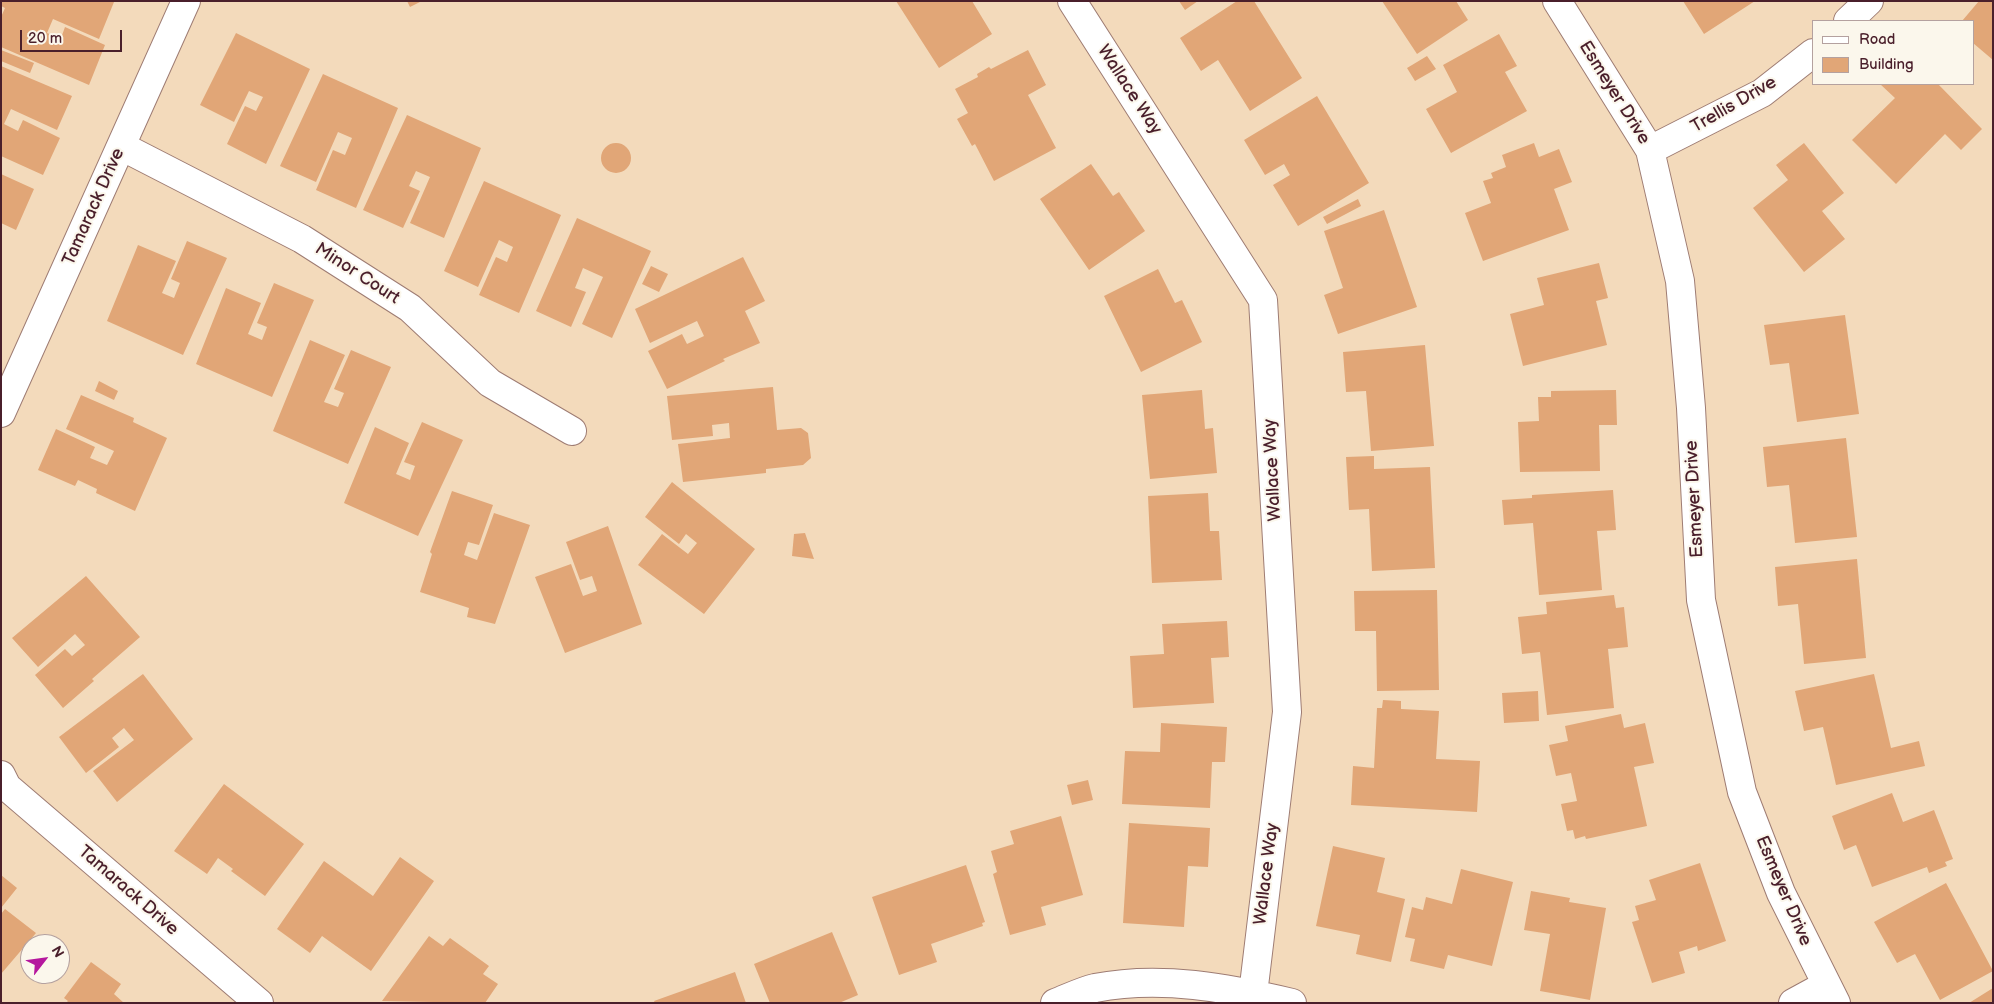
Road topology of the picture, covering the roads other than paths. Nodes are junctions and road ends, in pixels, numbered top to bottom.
1 (186, 1) edge
2 (1072, 1) edge
3 (1557, 1) edge
4 (1870, 1) edge
5 (1849, 20) edge
6 (1812, 54) edge
7 (121, 146) junction
8 (1650, 150) junction
9 (1, 413) edge
10 (572, 431) dead end
11 (1, 775) edge
12 (1253, 994) junction
13 (1831, 994) edge
14 (259, 1003) edge
15 (1055, 1003) edge
16 (1292, 1003) edge
17 (1793, 1003) edge

1 - 7 street, Tamarack Drive
2 - 12 street, Wallace Way
3 - 8 street, Esmeyer Drive
4 - 5 street
6 - 8 street, Trellis Drive
7 - 9 street, Tamarack Drive
7 - 10 street, Minor Court
8 - 13 street, Esmeyer Drive
11 - 14 street, Tamarack Drive
12 - 15 street
12 - 16 street
13 - 17 street

